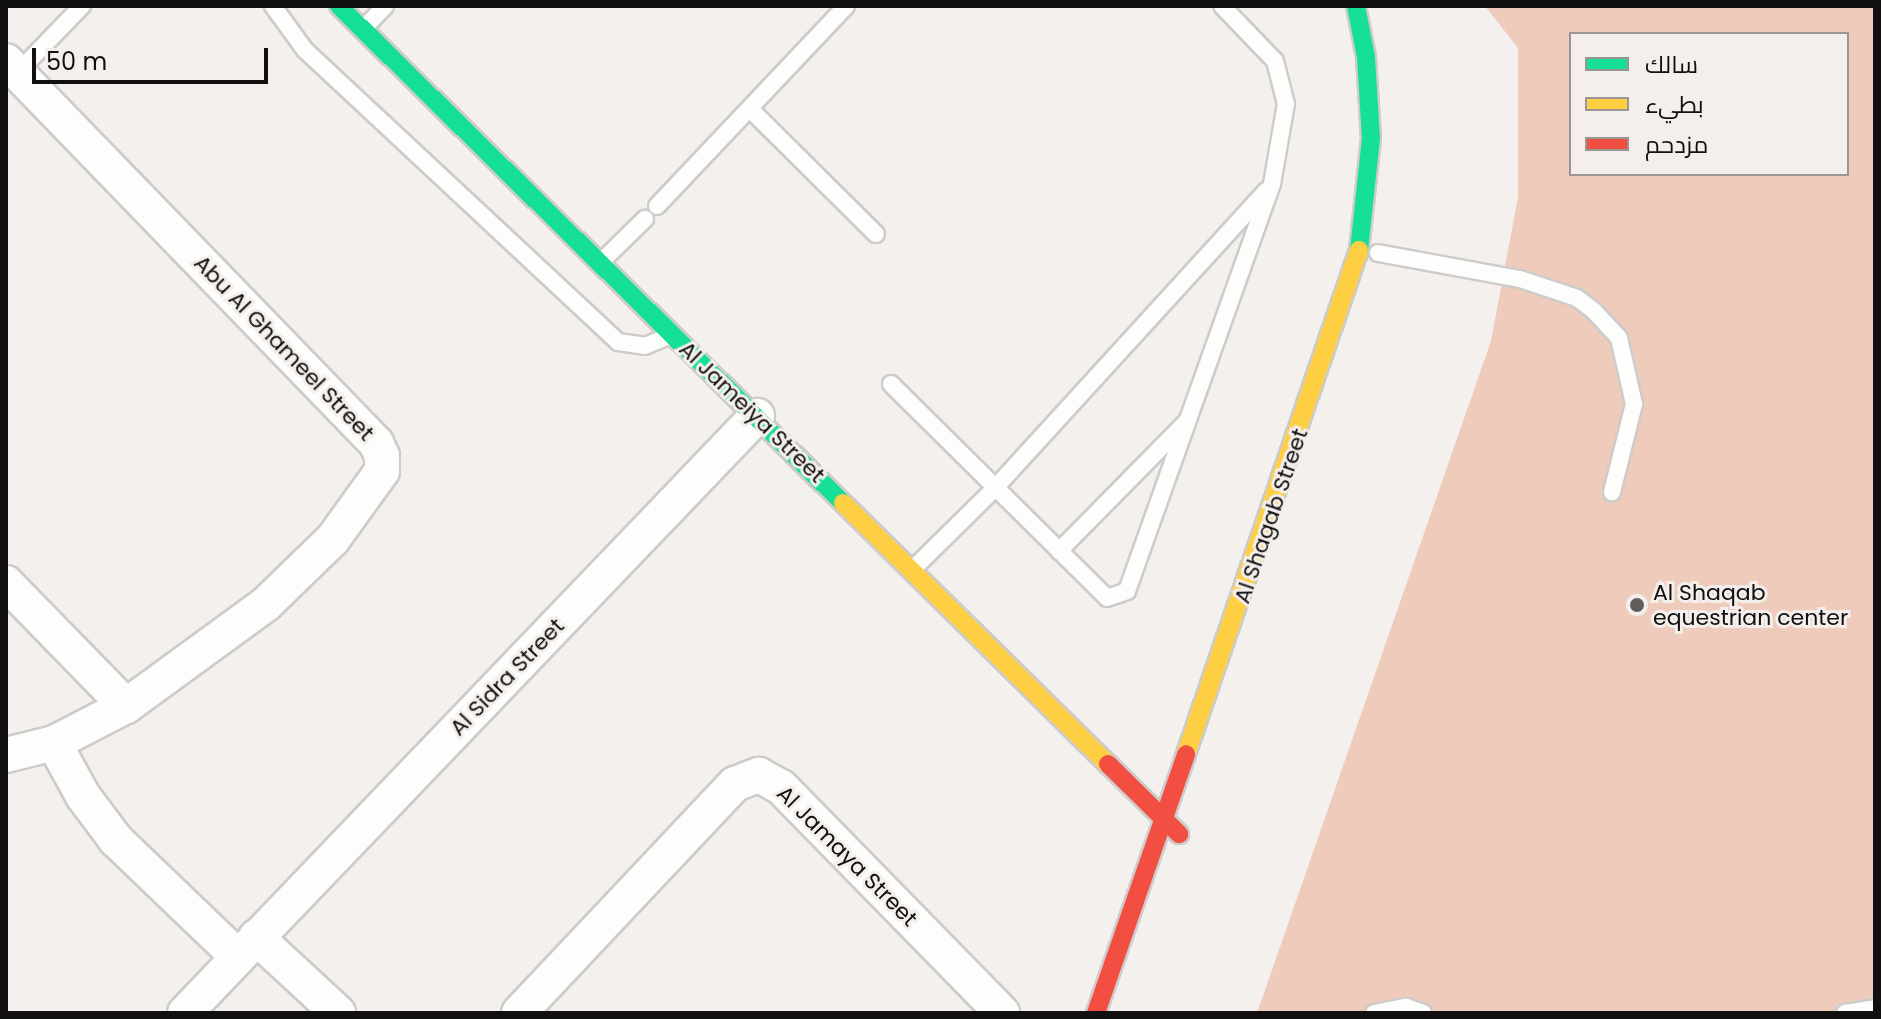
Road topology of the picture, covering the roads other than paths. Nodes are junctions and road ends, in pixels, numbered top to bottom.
1 (82, 6) edge
2 (273, 6) edge
3 (339, 6) edge
4 (385, 6) edge
5 (846, 6) edge
6 (1222, 6) edge
7 (1356, 6) edge
8 (1376, 6) edge
9 (363, 30) junction
10 (12, 66) edge
11 (751, 110) junction
12 (1389, 166) dead end
13 (1272, 184) junction
14 (657, 206) dead end
15 (645, 219) dead end
16 (1382, 232) dead end
17 (876, 234) dead end
18 (1378, 253) junction
19 (599, 265) junction
20 (1372, 278) dead end
21 (672, 335) junction
22 (891, 384) dead end
23 (757, 416) junction
24 (1190, 418) junction
25 (995, 488) junction
26 (1612, 492) dead end
27 (1059, 551) junction
28 (914, 568) junction
29 (6, 583) edge
30 (126, 706) junction
31 (1216, 728) dead end
32 (54, 743) junction
33 (6, 755) edge
34 (1164, 820) junction
35 (1179, 834) junction
36 (247, 947) junction
37 (1875, 1008) edge
38 (185, 1013) edge
39 (338, 1013) edge
40 (519, 1013) edge
41 (1002, 1013) edge
42 (1096, 1013) edge
43 (1117, 1013) edge
44 (1374, 1013) edge
45 (1423, 1013) edge
46 (1845, 1013) edge

1 - 10 lane
2 - 21 lane
3 - 9 street, Al Jameiya Street
4 - 9 lane
5 - 11 lane
6 - 13 lane
7 - 34 street, Al Shagab Street
8 - 12 street
9 - 19 street, Al Jameiya Street
10 - 30 street, Abu Al Ghameel Street
11 - 14 lane
11 - 17 lane
13 - 24 lane
13 - 25 lane
15 - 19 lane
16 - 18 street
18 - 20 street
18 - 26 lane
19 - 21 street, Al Jameiya Street
21 - 23 street, Al Jameiya Street
22 - 25 lane
23 - 28 street, Al Jameiya Street
23 - 36 street, Al Sidra Street
24 - 27 lane
24 - 27 lane
25 - 27 lane
25 - 28 lane
28 - 34 street, Al Jameiya Street
29 - 30 street
30 - 32 street, Abu Al Ghameel Street
31 - 35 street
32 - 33 street
32 - 36 street
34 - 35 street, Al Jameiya Street
34 - 42 street, Al Shagab Street
35 - 43 street
36 - 38 street, Al Sidra Street
36 - 39 street
37 - 46 lane
40 - 41 street, Al Jamaya Street
44 - 45 lane

